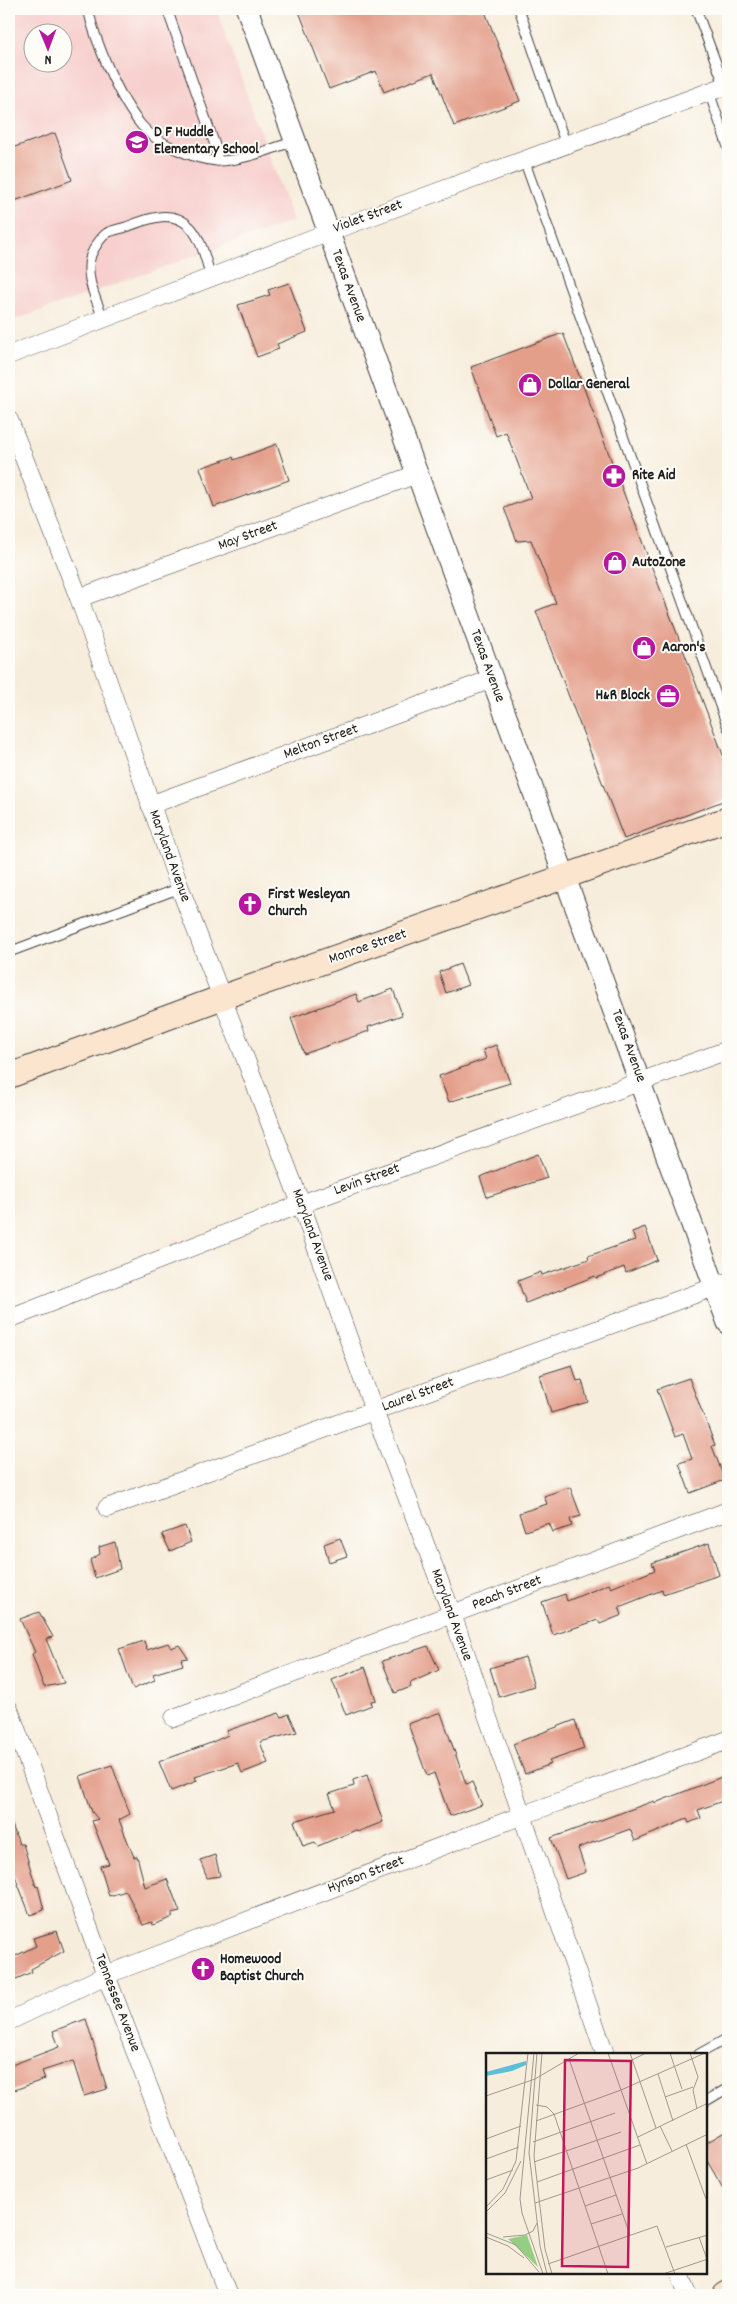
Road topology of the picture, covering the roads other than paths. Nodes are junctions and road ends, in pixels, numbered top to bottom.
1 (88, 9) edge
2 (167, 9) edge
3 (247, 9) edge
4 (520, 9) edge
5 (696, 9) edge
6 (721, 88) edge
7 (725, 131) edge
8 (296, 140) junction
9 (566, 145) junction
10 (728, 147) edge
11 (524, 160) junction
12 (218, 161) junction
13 (329, 232) junction
14 (211, 277) junction
15 (103, 318) junction
16 (9, 355) edge
17 (9, 420) edge
18 (417, 474) junction
19 (78, 598) junction
20 (492, 678) junction
21 (728, 728) edge
22 (150, 805) junction
23 (728, 819) edge
24 (566, 878) junction
25 (180, 888) junction
26 (9, 952) edge
27 (223, 997) junction
28 (728, 1050) edge
29 (9, 1076) edge
30 (642, 1081) junction
31 (301, 1204) junction
32 (722, 1284) edge
33 (9, 1319) edge
34 (728, 1323) edge
35 (374, 1411) junction
36 (107, 1508) dead end
37 (728, 1510) edge
38 (452, 1614) junction
39 (9, 1709) edge
40 (174, 1718) dead end
41 (728, 1740) edge
42 (523, 1815) junction
43 (106, 1975) junction
44 (9, 2021) edge
45 (728, 2038) edge
46 (605, 2053) edge
47 (701, 2053) edge
48 (728, 2088) edge
49 (707, 2100) edge
50 (680, 2274) edge
51 (728, 2293) edge
52 (228, 2295) edge
53 (688, 2295) edge
54 (725, 2295) edge

1 - 12 lane
2 - 12 lane
3 - 8 street, Texas Avenue
4 - 9 lane
5 - 6 lane
6 - 7 lane
6 - 9 street, Violet Street
7 - 10 lane
8 - 12 lane
8 - 13 street, Texas Avenue
9 - 11 street, Violet Street
11 - 13 street, Violet Street
11 - 21 lane
13 - 14 street, Violet Street
13 - 18 street, Texas Avenue
14 - 15 street, Violet Street
14 - 15 lane
15 - 16 street, Violet Street
17 - 19 street, Maryland Avenue
18 - 19 street, May Street
18 - 20 street, Texas Avenue
19 - 22 street, Maryland Avenue
20 - 22 street, Melton Street
20 - 24 street, Texas Avenue
22 - 25 street, Maryland Avenue
23 - 24 main road, Monroe Street
24 - 27 main road, Monroe Street
24 - 30 street, Texas Avenue
25 - 26 lane
25 - 27 street, Maryland Avenue
27 - 29 main road, Monroe Street
27 - 31 street, Maryland Avenue
28 - 30 street, Levin Street
30 - 31 street, Levin Street
30 - 32 street, Texas Avenue
31 - 33 street, Levin Street
31 - 35 street, Maryland Avenue
32 - 34 street, Texas Avenue
32 - 35 street, Laurel Street
35 - 36 street, Laurel Street
35 - 38 street, Maryland Avenue
37 - 38 street, Peach Street
38 - 40 street, Peach Street
38 - 42 street, Maryland Avenue
39 - 43 street, Tennessee Avenue
41 - 42 street, Hynson Street
42 - 43 street, Hynson Street
42 - 46 street, Maryland Avenue
43 - 44 street, Hynson Street
43 - 52 street, Tennessee Avenue
45 - 47 lane
48 - 49 lane
50 - 53 street
51 - 54 main road

